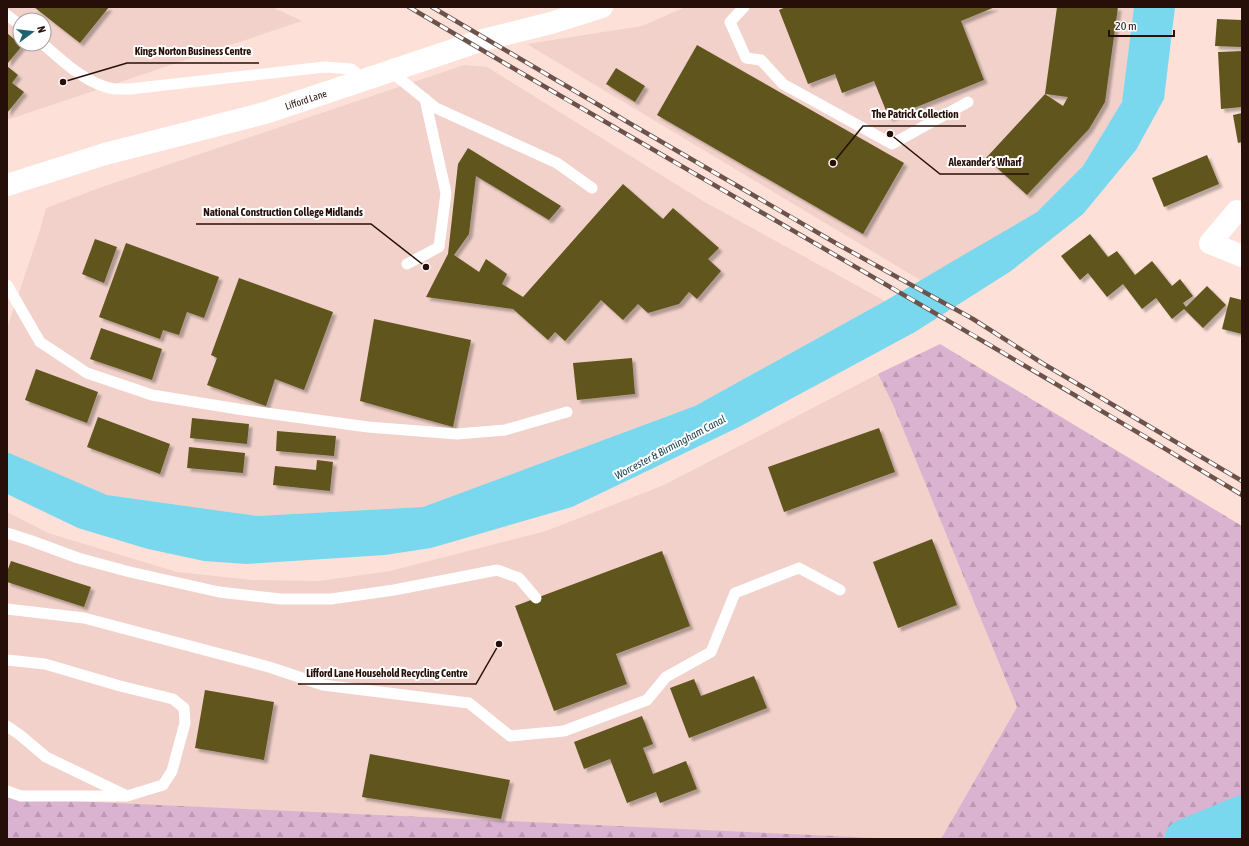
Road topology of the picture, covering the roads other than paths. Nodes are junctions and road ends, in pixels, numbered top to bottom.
1 (602, 7) edge
2 (744, 7) edge
3 (52, 52) edge
4 (390, 71) junction
5 (360, 81) junction
6 (425, 99) junction
7 (968, 102) dead end
8 (7, 186) edge
9 (592, 188) dead end
10 (1237, 211) dead end
11 (1242, 256) edge
12 (407, 264) dead end
13 (7, 285) edge
14 (566, 412) dead end
15 (7, 534) edge
16 (840, 590) dead end
17 (536, 598) dead end
18 (7, 608) edge
19 (7, 660) edge
20 (7, 726) edge
21 (7, 791) edge
22 (128, 796) junction

1 - 4 street, Lifford Lane
2 - 7 lane
3 - 5 lane
4 - 5 street, Lifford Lane
4 - 6 lane
5 - 8 street, Lifford Lane
6 - 9 lane
6 - 12 lane
10 - 11 street
13 - 14 lane
15 - 17 lane
16 - 18 lane
19 - 22 lane
20 - 22 lane
21 - 22 lane

